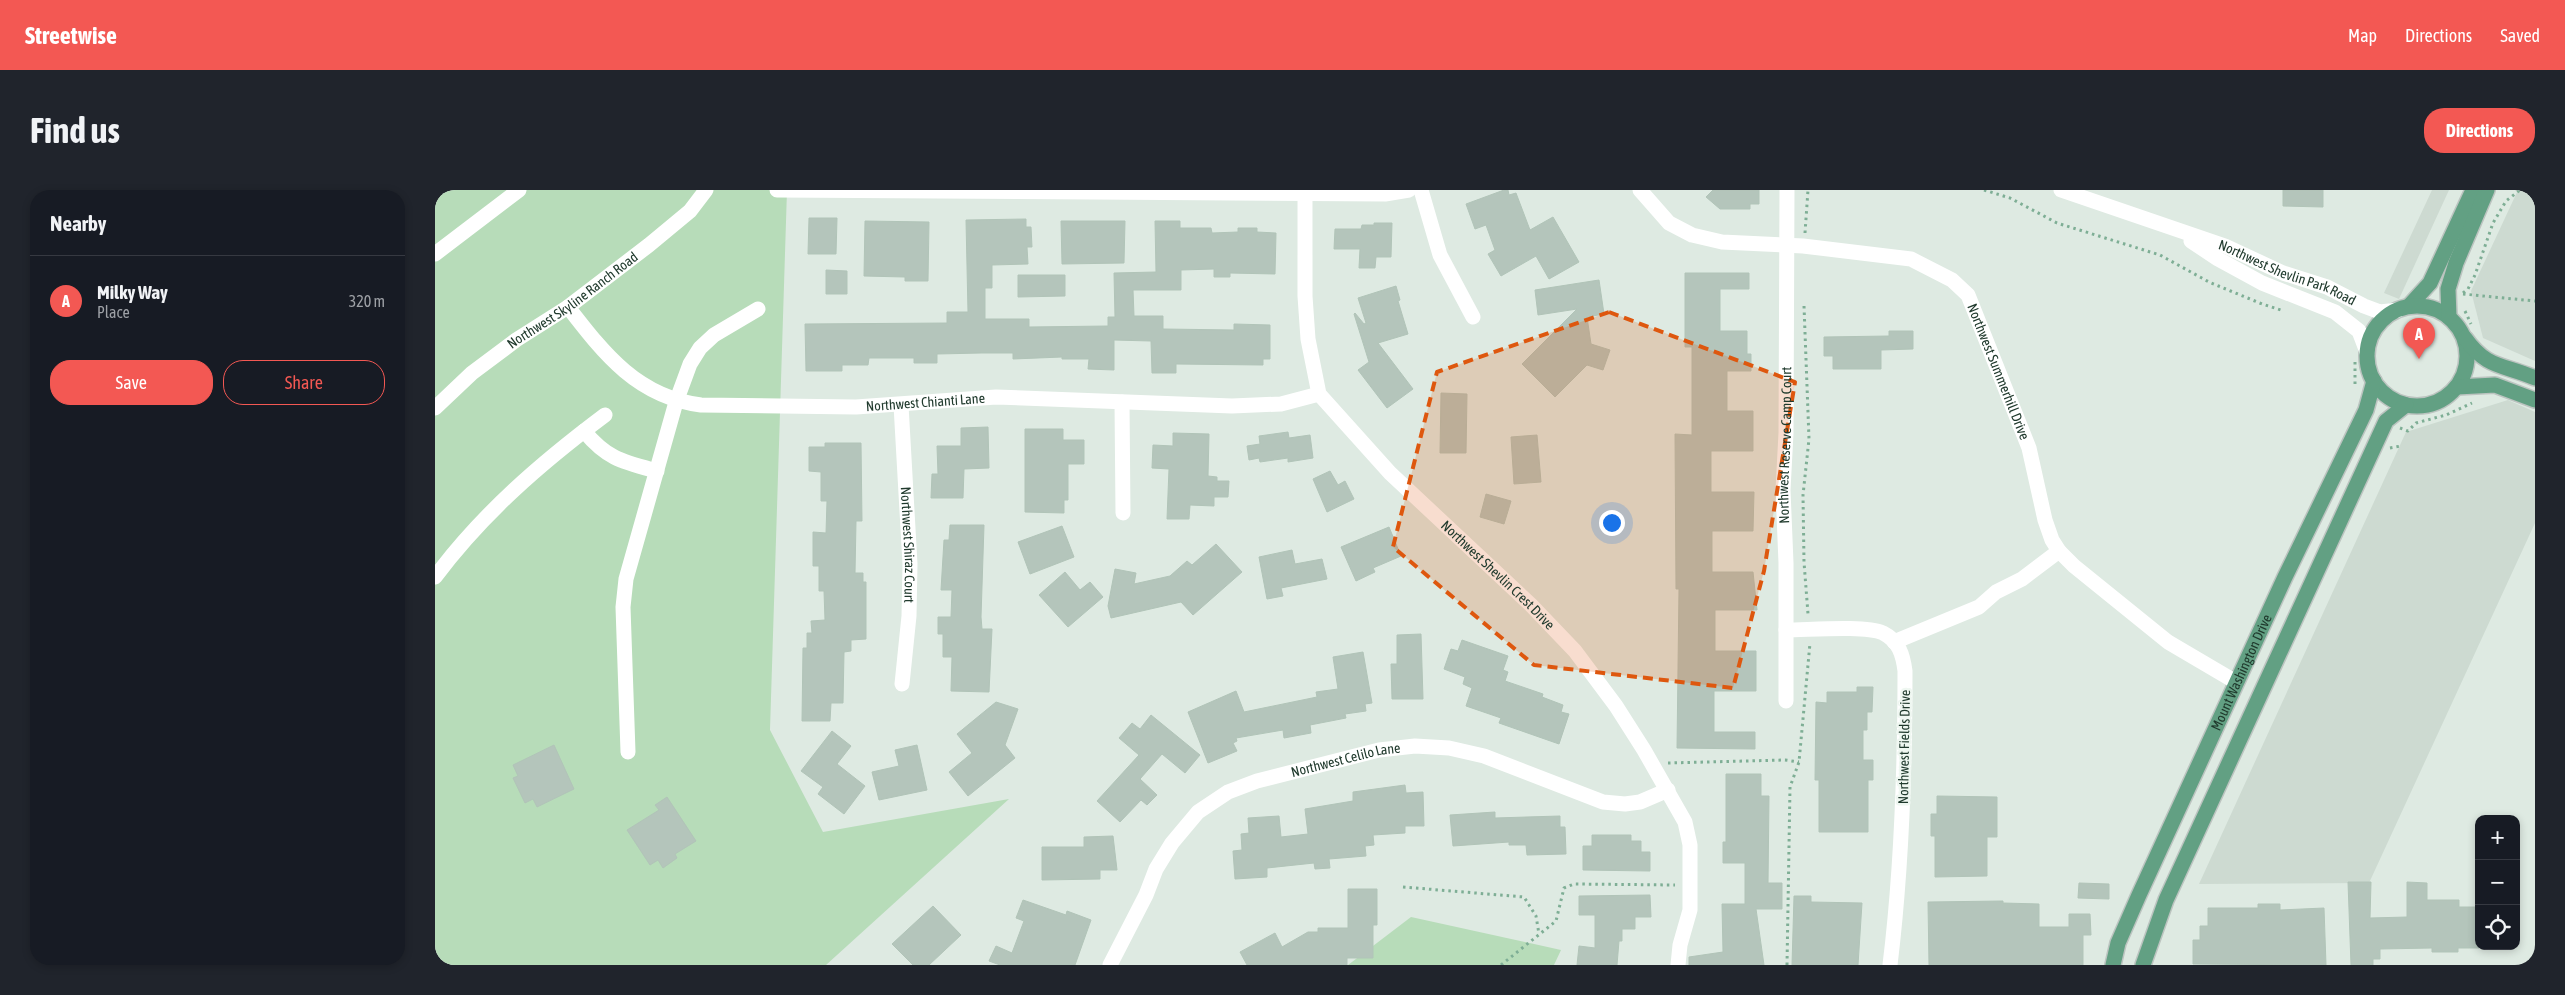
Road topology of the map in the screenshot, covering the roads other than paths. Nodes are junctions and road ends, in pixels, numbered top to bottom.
1 (519, 190) edge
2 (706, 190) edge
3 (777, 190) edge
4 (1409, 190) edge
5 (1421, 190) edge
6 (1640, 190) edge
7 (1787, 190) edge
8 (2061, 190) edge
9 (2473, 190) edge
10 (2487, 190) edge
11 (1305, 192) junction
12 (2177, 232) junction
13 (1787, 246) junction
14 (435, 254) edge
15 (568, 307) junction
16 (2404, 308) junction
17 (758, 309) dead end
18 (1473, 317) dead end
19 (2449, 317) junction
20 (2464, 338) junction
21 (2361, 356) junction
22 (2535, 378) edge
23 (2374, 381) junction
24 (2457, 387) junction
25 (1319, 394) junction
26 (2535, 400) edge
27 (677, 402) junction
28 (1122, 402) junction
29 (901, 405) junction
30 (2406, 405) junction
31 (435, 408) edge
32 (605, 416) dead end
33 (584, 431) junction
34 (657, 471) junction
35 (1123, 513) dead end
36 (2059, 551) junction
37 (435, 577) edge
38 (1786, 630) junction
39 (1894, 642) junction
40 (2236, 682) junction
41 (902, 684) dead end
42 (1786, 701) dead end
43 (628, 752) dead end
44 (1668, 790) junction
45 (1111, 965) edge
46 (1678, 965) edge
47 (1890, 965) edge
48 (2113, 965) edge
49 (2143, 965) edge

1 - 14 street
2 - 15 street, Northwest Skyline Ranch Road
3 - 11 street
4 - 11 street
5 - 18 street
6 - 13 street, Northwest Summerhill Drive
7 - 13 street, Northwest Reserve Camp Court
8 - 12 street, Northwest Shevlin Park Road
9 - 16 main road
10 - 19 main road
11 - 25 street
12 - 16 street, Northwest Shevlin Park Road
12 - 21 street, Northwest Shevlin Park Road
13 - 36 street, Northwest Summerhill Drive
13 - 38 street, Northwest Reserve Camp Court
15 - 27 street, Northwest Chianti Lane
15 - 31 street, Northwest Skyline Ranch Road
16 - 19 main road
16 - 21 main road
17 - 27 street
19 - 20 main road
20 - 22 main road
20 - 24 main road
21 - 23 main road
23 - 30 main road
23 - 40 main road, Mount Washington Drive
24 - 26 main road
24 - 30 main road
25 - 28 street, Northwest Chianti Lane
25 - 44 street, Northwest Shevlin Crest Drive
27 - 29 street, Northwest Chianti Lane
27 - 34 street
28 - 29 street, Northwest Chianti Lane
28 - 35 street
29 - 41 street, Northwest Shiraz Court
30 - 49 main road, Mount Washington Drive
32 - 33 street
33 - 34 street
33 - 37 street
34 - 43 street
36 - 39 street
36 - 40 street, Northwest Summerhill Drive
38 - 39 street
38 - 42 street, Northwest Reserve Camp Court
39 - 47 street, Northwest Fields Drive
40 - 48 main road, Mount Washington Drive
44 - 45 street, Northwest Celilo Lane
44 - 46 street, Northwest Shevlin Crest Drive

